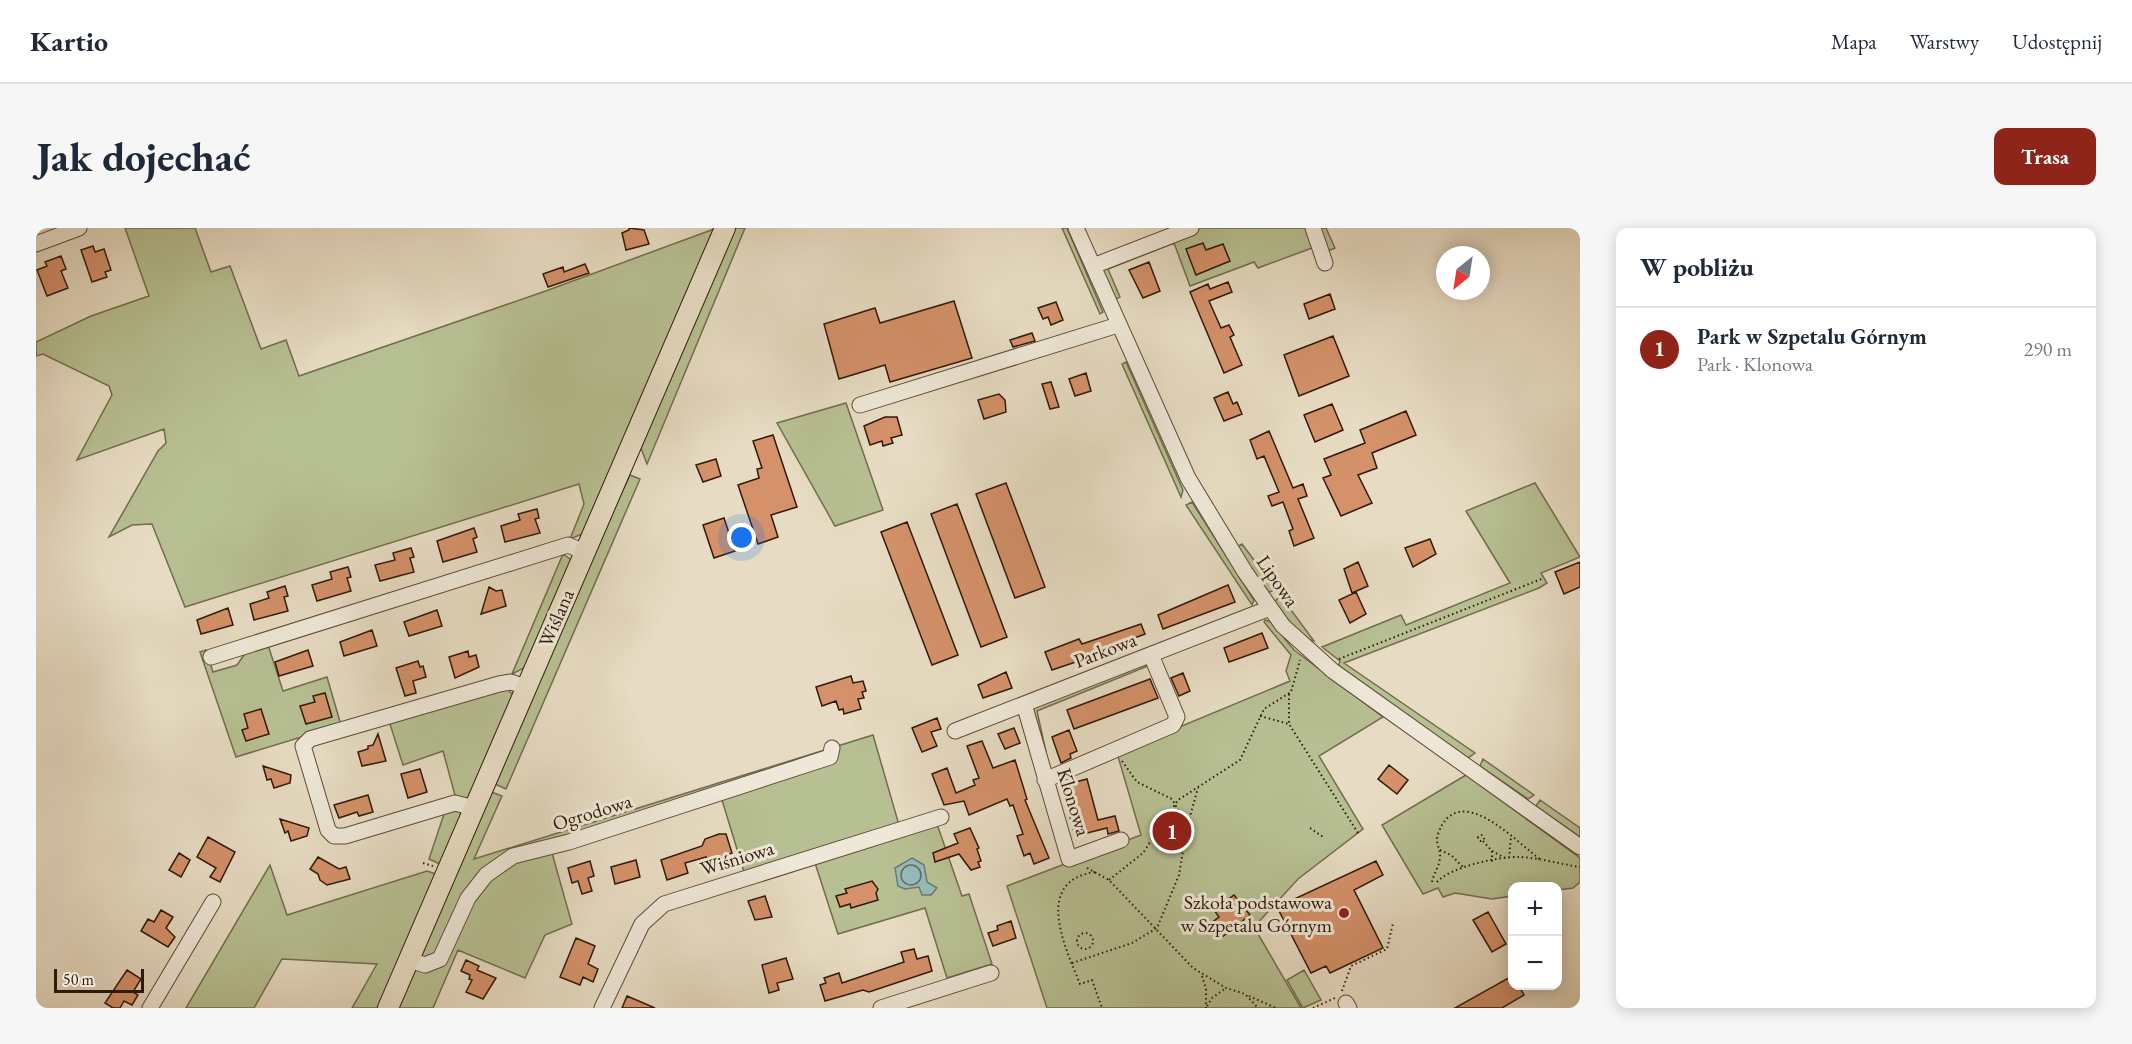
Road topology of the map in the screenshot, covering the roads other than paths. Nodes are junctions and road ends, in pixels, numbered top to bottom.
1 (79, 228) edge
2 (725, 228) edge
3 (1076, 228) edge
4 (1191, 228) edge
5 (1313, 228) edge
6 (36, 244) edge
7 (1325, 263) dead end
8 (1093, 266) junction
9 (1118, 325) junction
10 (860, 405) dead end
11 (585, 552) junction
12 (1270, 608) junction
13 (1151, 655) junction
14 (211, 657) dead end
15 (526, 687) junction
16 (1024, 704) junction
17 (955, 731) dead end
18 (832, 748) dead end
19 (1045, 780) junction
20 (474, 808) junction
21 (941, 817) dead end
22 (1121, 840) dead end
23 (1580, 847) edge
24 (213, 902) dead end
25 (409, 960) junction
26 (991, 973) dead end
27 (150, 1008) edge
28 (388, 1008) edge
29 (602, 1008) edge
30 (881, 1008) edge

1 - 6 street
2 - 11 main road, Wiślana
3 - 8 street, Lipowa
4 - 8 street
5 - 7 street
8 - 9 street, Lipowa
9 - 10 street
9 - 12 street, Lipowa
11 - 14 street
11 - 15 main road, Wiślana
12 - 13 street, Parkowa
12 - 23 street, Lipowa
13 - 16 street, Parkowa
13 - 19 street
15 - 20 main road, Wiślana
15 - 20 street
16 - 17 street, Parkowa
16 - 19 street, Klonowa
18 - 25 street, Ogrodowa
19 - 22 street, Klonowa
20 - 25 main road, Wiślana
21 - 29 street, Wiśniowa
24 - 27 street
25 - 28 main road, Wiślana
26 - 30 street

